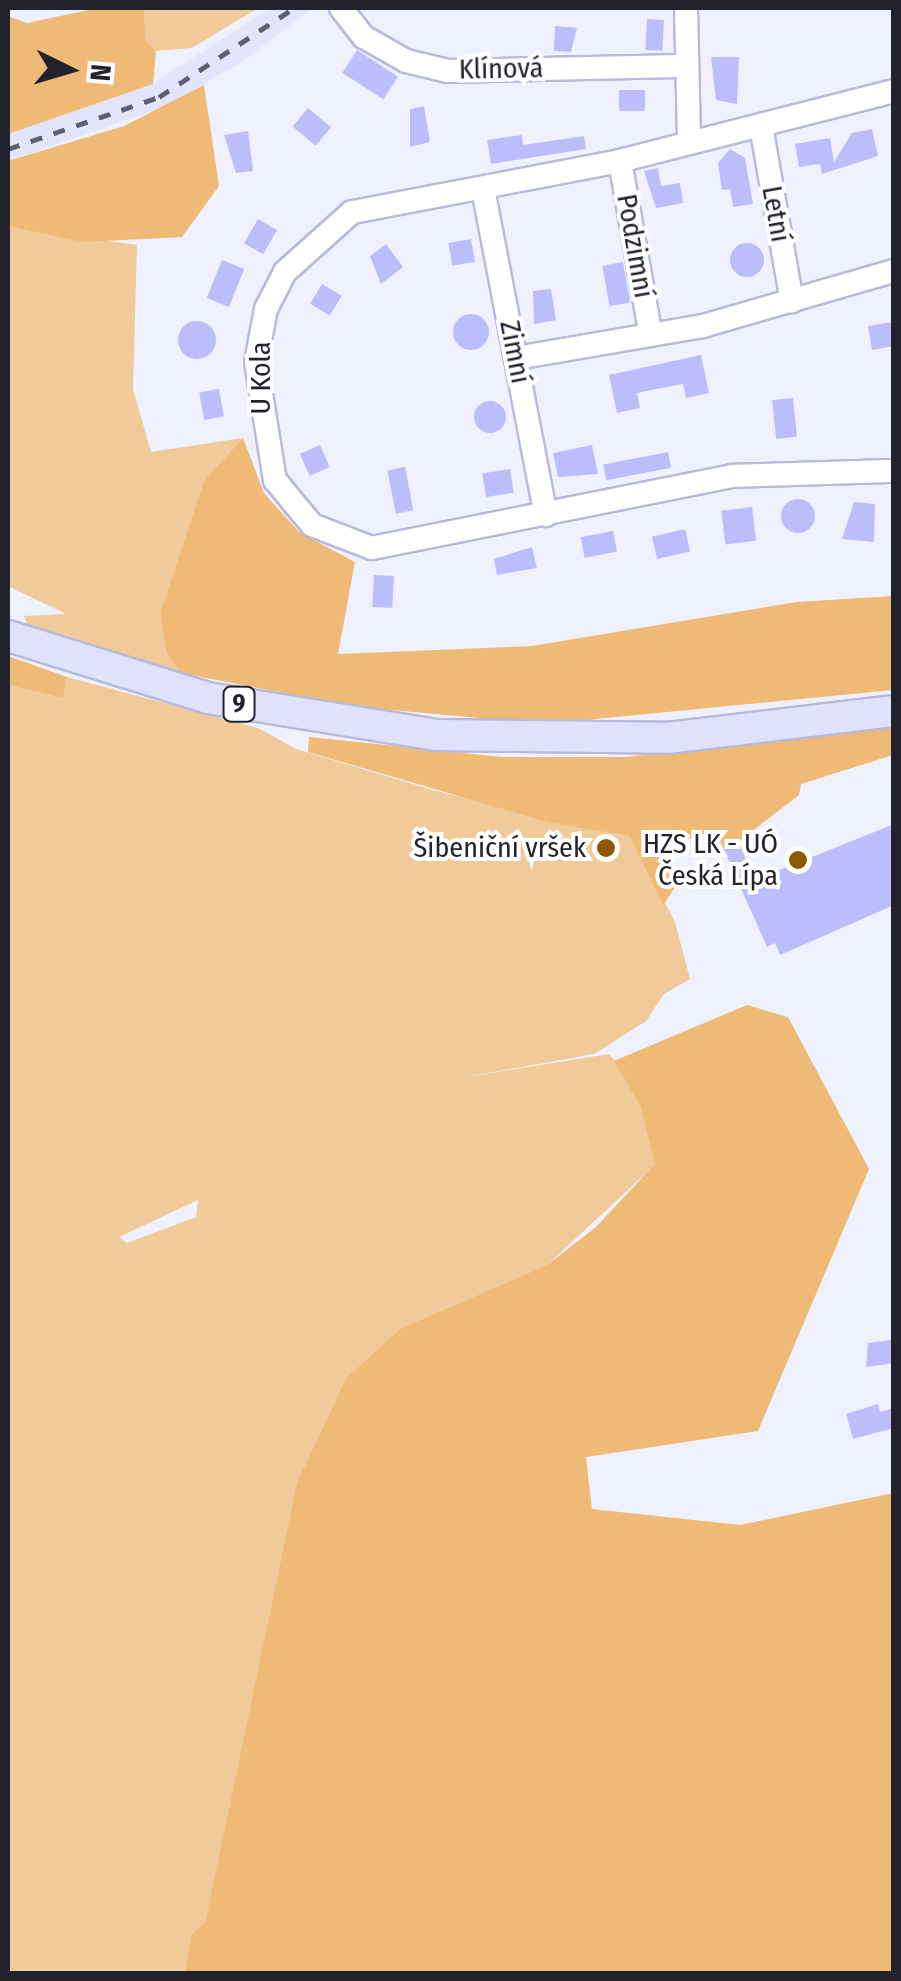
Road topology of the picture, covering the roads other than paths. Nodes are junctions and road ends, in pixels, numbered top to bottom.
1 (686, 8) edge
2 (340, 10) edge
3 (682, 66) junction
4 (894, 91) edge
5 (761, 126) junction
6 (689, 140) junction
7 (620, 161) junction
8 (484, 189) junction
9 (894, 270) edge
10 (792, 302) junction
11 (650, 332) junction
12 (516, 358) junction
13 (894, 471) edge
14 (546, 515) junction
15 (8, 636) edge
16 (894, 712) edge

1 - 3 street
2 - 3 street, Klínová
3 - 6 street
4 - 5 street, U Kola
5 - 6 street, U Kola
5 - 10 street, Letní
6 - 7 street, U Kola
7 - 8 street, U Kola
7 - 11 street, Podzimní
8 - 12 street, Zimní
8 - 14 street, U Kola
9 - 10 street
10 - 11 street
11 - 12 street
12 - 14 street, Zimní
13 - 14 street, U Kola
15 - 16 main road, 9

